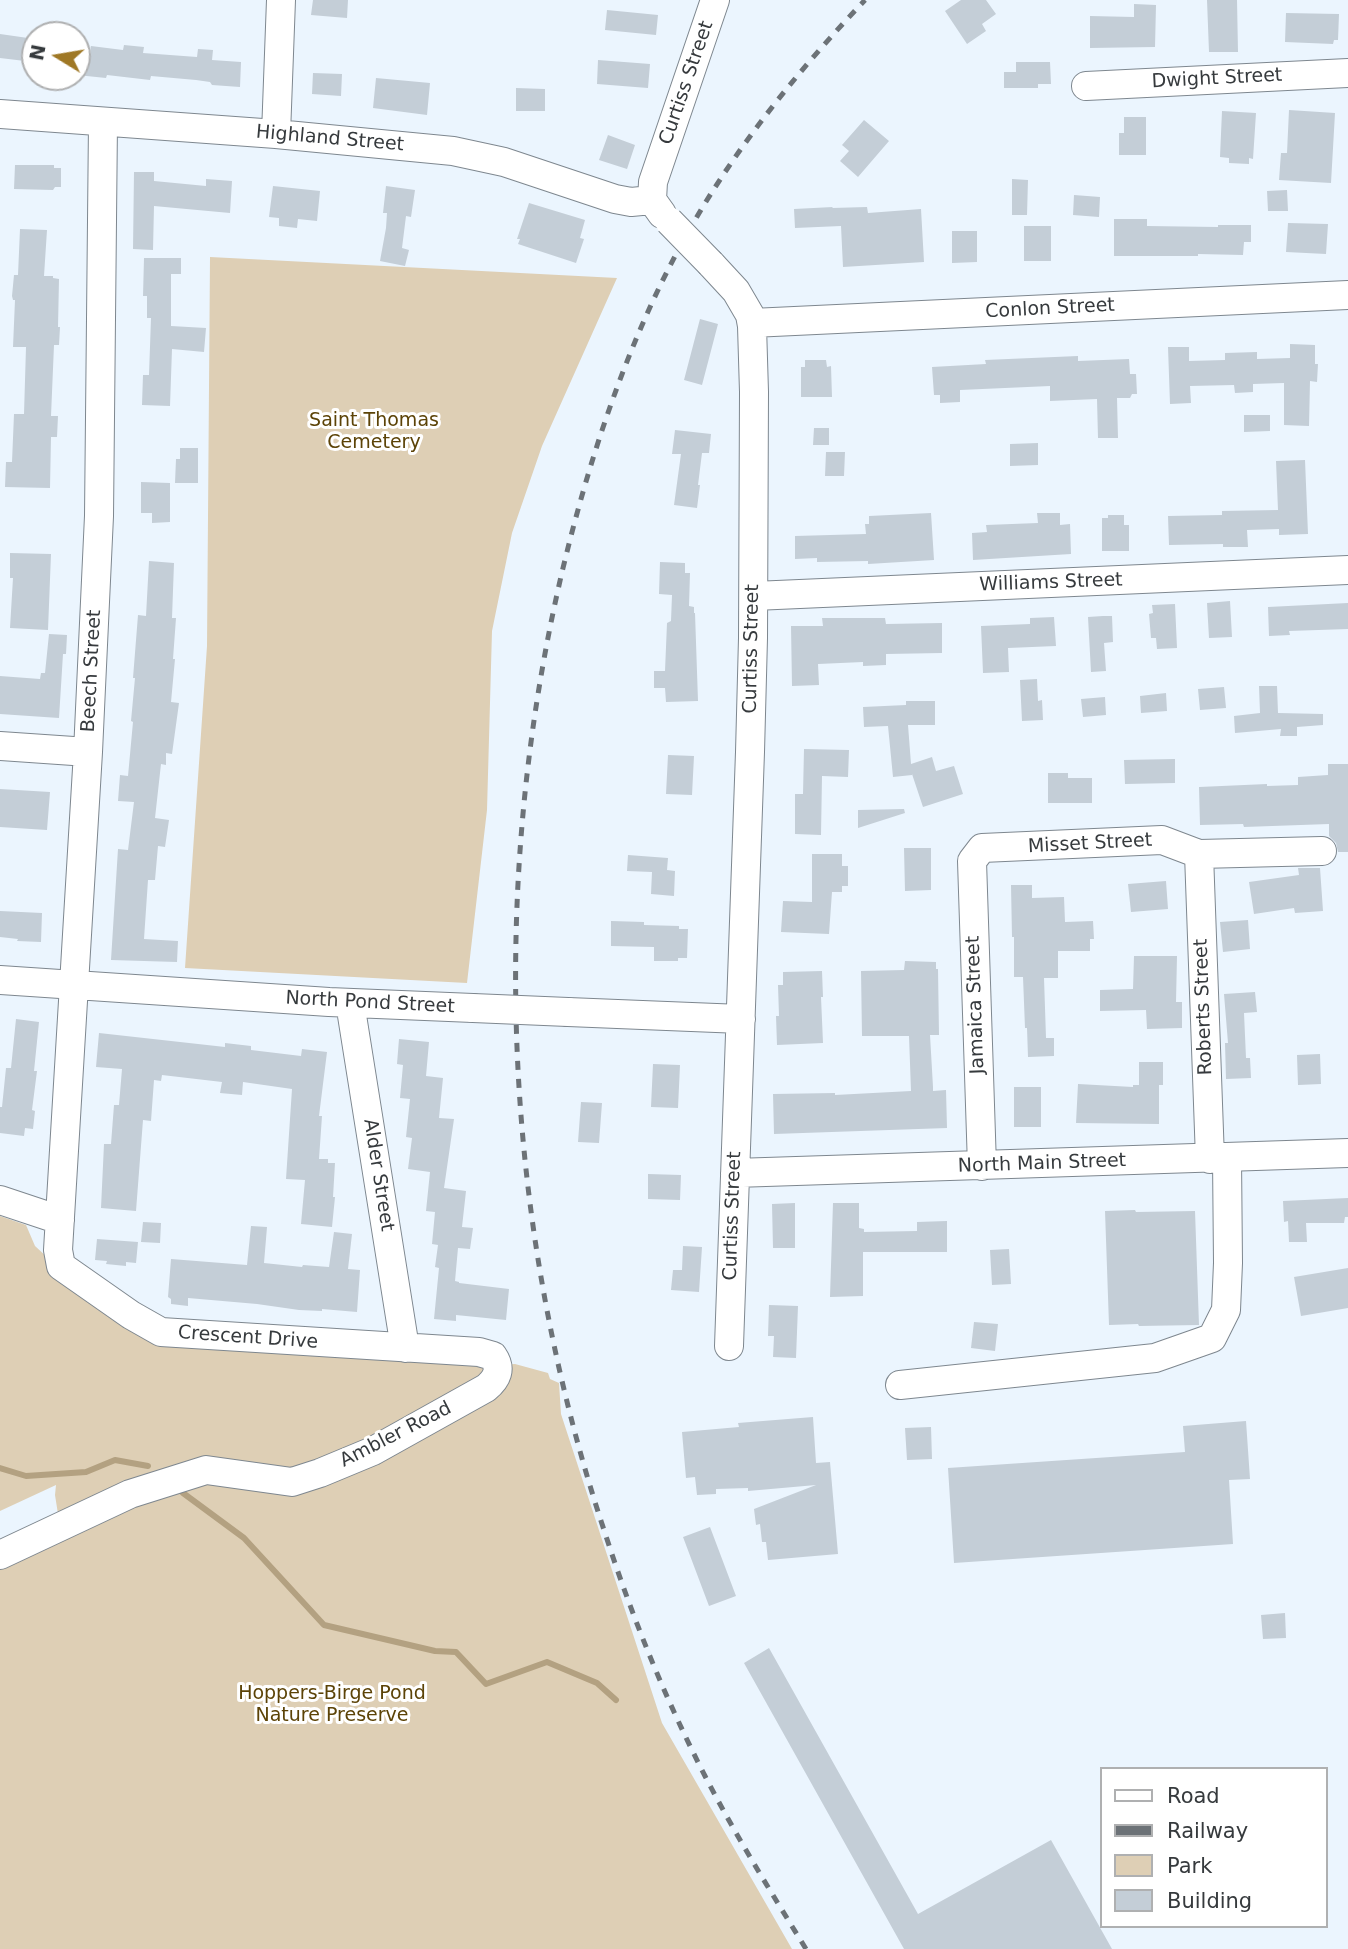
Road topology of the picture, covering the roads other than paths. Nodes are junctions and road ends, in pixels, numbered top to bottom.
1 (281, 0) edge
2 (715, 0) edge
3 (1348, 73) edge
4 (1086, 86) dead end
5 (0, 114) edge
6 (103, 122) junction
7 (276, 134) junction
8 (660, 211) junction
9 (1348, 295) edge
10 (752, 323) junction
11 (1348, 570) edge
12 (754, 596) junction
13 (0, 746) edge
14 (88, 752) junction
15 (982, 849) joint
16 (1322, 851) dead end
17 (1199, 854) junction
18 (0, 980) edge
19 (73, 985) junction
20 (350, 1003) junction
21 (741, 1019) junction
22 (1348, 1153) edge
23 (1218, 1158) junction
24 (982, 1166) junction
25 (735, 1173) junction
26 (0, 1200) edge
27 (60, 1220) junction
28 (729, 1346) dead end
29 (405, 1348) junction
30 (497, 1363) joint
31 (901, 1385) dead end
32 (0, 1555) edge

1 - 7 street
2 - 8 street, Curtiss Street
3 - 4 street, Dwight Street
5 - 6 street, Highland Street
6 - 7 street, Highland Street
6 - 14 street, Beech Street
7 - 8 street, Highland Street
8 - 10 street, Curtiss Street, bridge
9 - 10 street, Conlon Street
10 - 12 street, Curtiss Street
11 - 12 street, Williams Street
12 - 21 street, Curtiss Street
13 - 14 street
14 - 19 street, Beech Street
15 - 17 street, Misset Street
15 - 24 street, Jamaica Street
16 - 17 street, Misset Street
17 - 23 street, Roberts Street
18 - 19 street, North Pond Street
19 - 20 street, North Pond Street
19 - 27 street, Beech Street
20 - 21 street, North Pond Street, bridge
20 - 29 street, Alder Street
21 - 25 street, Curtiss Street
22 - 23 street, North Main Street
23 - 24 street, North Main Street
23 - 31 street, Roberts Street
24 - 25 street, North Main Street
25 - 28 street, Curtiss Street
26 - 27 street
27 - 29 street, Crescent Drive
29 - 30 street, Crescent Drive
30 - 32 street, Ambler Road

